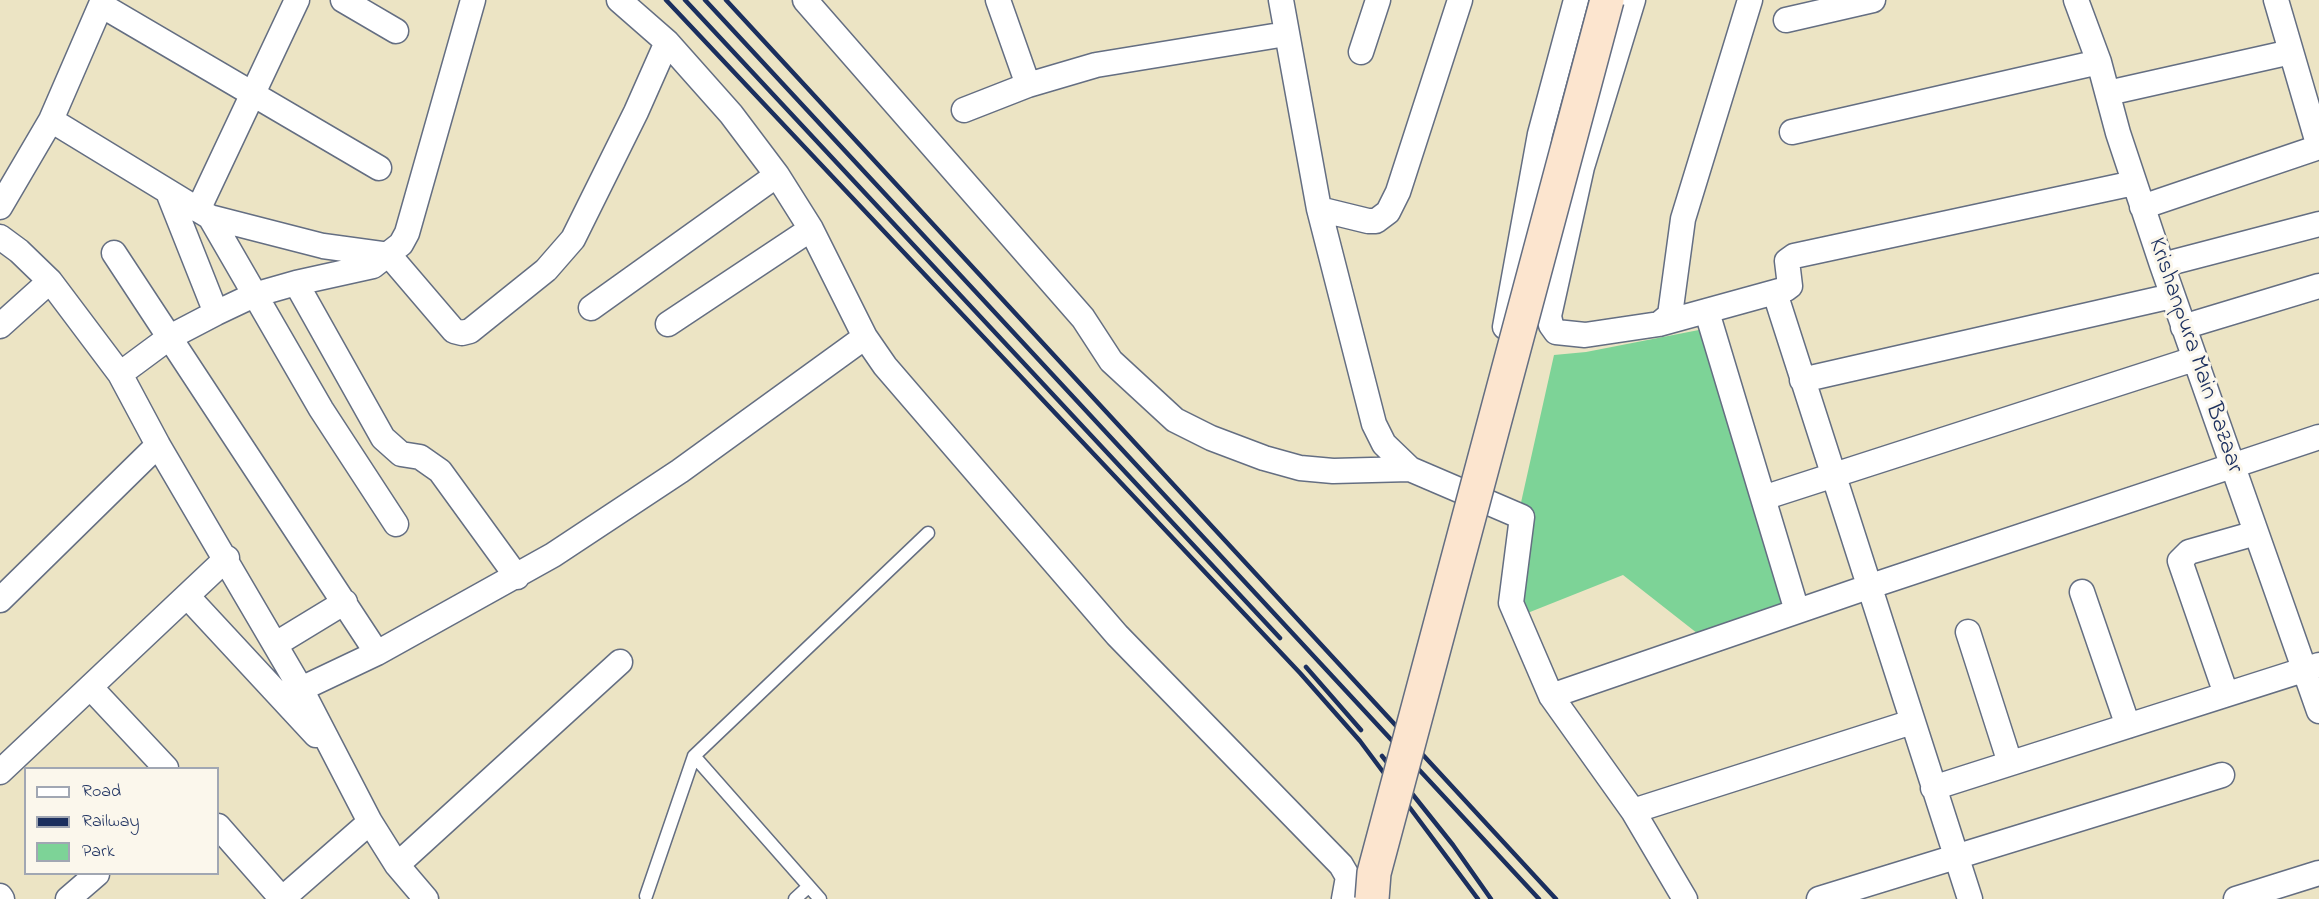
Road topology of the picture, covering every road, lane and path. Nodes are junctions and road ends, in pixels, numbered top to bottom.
1 (297, 0) edge
2 (343, 0) edge
3 (473, 0) edge
4 (619, 0) edge
5 (805, 0) edge
6 (998, 0) edge
7 (1281, 0) edge
8 (1378, 0) edge
9 (1460, 0) edge
10 (1607, 0) edge
11 (1633, 0) edge
12 (1750, 0) edge
13 (1873, 0) edge
14 (2076, 0) edge
15 (2276, 0) edge
16 (102, 2) edge
17 (1569, 3) edge
18 (1786, 20) dead end
19 (396, 31) dead end
20 (1286, 34) junction
21 (667, 42) junction
22 (1361, 52) dead end
23 (2292, 52) junction
24 (2099, 62) junction
25 (1028, 85) junction
26 (2108, 93) junction
27 (253, 94) junction
28 (964, 110) dead end
29 (51, 120) junction
30 (1792, 132) dead end
31 (2319, 147) edge
32 (379, 168) dead end
33 (777, 175) junction
34 (2134, 183) junction
35 (168, 192) junction
36 (0, 207) edge
37 (2142, 207) junction
38 (1319, 209) junction
39 (204, 214) junction
40 (2319, 224) edge
41 (810, 229) junction
42 (0, 237) edge
43 (114, 253) dead end
44 (389, 255) junction
45 (2162, 265) junction
46 (50, 281) junction
47 (296, 283) junction
48 (2319, 286) edge
49 (1775, 293) junction
50 (254, 296) junction
51 (2172, 296) junction
52 (591, 308) dead end
53 (1707, 312) junction
54 (216, 313) junction
55 (668, 324) dead end
56 (1659, 324) junction
57 (0, 326) edge
58 (2183, 327) junction
59 (866, 336) junction
60 (170, 337) junction
61 (2194, 359) junction
62 (120, 374) junction
63 (1802, 380) junction
64 (2319, 437) edge
65 (158, 445) junction
66 (2232, 467) junction
67 (1410, 470) junction
68 (1832, 476) junction
69 (1466, 493) junction
70 (1763, 498) junction
71 (396, 524) dead end
72 (928, 533) dead end
73 (2256, 533) junction
74 (227, 558) junction
75 (517, 577) junction
76 (1868, 587) junction
77 (2082, 592) dead end
78 (187, 596) junction
79 (0, 600) edge
80 (345, 602) junction
81 (1797, 611) junction
82 (1968, 632) dead end
83 (276, 644) junction
84 (377, 653) junction
85 (620, 662) dead end
86 (2312, 667) edge
87 (91, 688) junction
88 (302, 688) junction
89 (2226, 694) junction
90 (1551, 696) junction
91 (2319, 711) edge
92 (1912, 722) junction
93 (2128, 726) junction
94 (336, 756) junction
95 (693, 756) junction
96 (2010, 763) junction
97 (165, 767) edge
98 (0, 772) edge
99 (2222, 774) dead end
100 (1933, 788) junction
101 (1633, 811) junction
102 (369, 822) junction
103 (219, 827) edge
104 (1956, 856) junction
105 (398, 865) junction
106 (2319, 873) edge
107 (95, 875) edge
108 (808, 887) junction
109 (646, 896) dead end
110 (68, 899) edge
111 (282, 899) edge
112 (426, 899) edge
113 (795, 899) edge
114 (820, 899) edge
115 (1344, 899) edge
116 (1372, 899) edge
117 (1685, 899) edge
118 (1819, 899) edge
119 (1970, 899) edge
120 (2236, 899) edge

1 - 27 street
2 - 19 street
3 - 44 street
4 - 21 street
5 - 67 street
6 - 25 street
7 - 20 street
8 - 22 street
9 - 38 street
10 - 116 main road, bridge
11 - 56 street
12 - 56 street
13 - 18 street
14 - 24 street, Krishanpura Main Bazaar
15 - 23 street
16 - 27 street
16 - 29 street
17 - 69 street
20 - 25 street
20 - 38 street
21 - 33 street
21 - 44 street
23 - 26 street
23 - 31 street
24 - 26 street, Krishanpura Main Bazaar
24 - 30 street
25 - 28 street
26 - 34 street, Krishanpura Main Bazaar
27 - 32 street
27 - 39 street
29 - 35 street
29 - 36 street
31 - 37 street
33 - 41 street
33 - 52 street
34 - 37 street, Krishanpura Main Bazaar
34 - 49 street
35 - 39 street
35 - 54 street
37 - 45 street, Krishanpura Main Bazaar
38 - 67 street
39 - 44 street
39 - 50 street
40 - 45 street
41 - 55 street
41 - 59 street
42 - 46 street
43 - 60 street
44 - 47 street
45 - 51 street, Krishanpura Main Bazaar
46 - 57 street
46 - 62 street
47 - 50 street
47 - 75 street
48 - 58 street
49 - 53 street
49 - 63 street
50 - 54 street
50 - 71 street
51 - 58 street, Krishanpura Main Bazaar
51 - 63 street
53 - 56 street
53 - 70 street
54 - 60 street
58 - 61 street, Krishanpura Main Bazaar
59 - 75 street
59 - 115 street
60 - 62 street
60 - 80 street
61 - 66 street, Krishanpura Main Bazaar
61 - 68 street
62 - 65 street
63 - 68 street
64 - 66 street
65 - 74 street
65 - 79 street
66 - 73 street, Krishanpura Main Bazaar
66 - 76 street
67 - 69 street
68 - 70 street
68 - 76 street
69 - 90 street
70 - 81 street
72 - 95 lane
73 - 86 street, Krishanpura Main Bazaar
73 - 89 street
74 - 78 street
74 - 83 street
75 - 84 street
76 - 81 street
76 - 92 street
77 - 93 street
78 - 87 street
78 - 94 street
80 - 83 street
80 - 84 street
81 - 90 street
82 - 96 street
83 - 88 street
84 - 88 street
85 - 105 street
86 - 89 street
86 - 91 street, Krishanpura Main Bazaar
87 - 97 street
87 - 98 street
88 - 94 street
89 - 93 street
90 - 101 street
92 - 100 street
92 - 101 street
93 - 96 street
94 - 102 street
95 - 108 lane
95 - 109 lane
96 - 100 street
99 - 104 street
100 - 104 street
101 - 117 street
102 - 105 street
102 - 111 street
103 - 111 street
104 - 118 street
104 - 119 street
105 - 112 street
106 - 120 street
107 - 110 street
108 - 113 lane
108 - 114 lane

